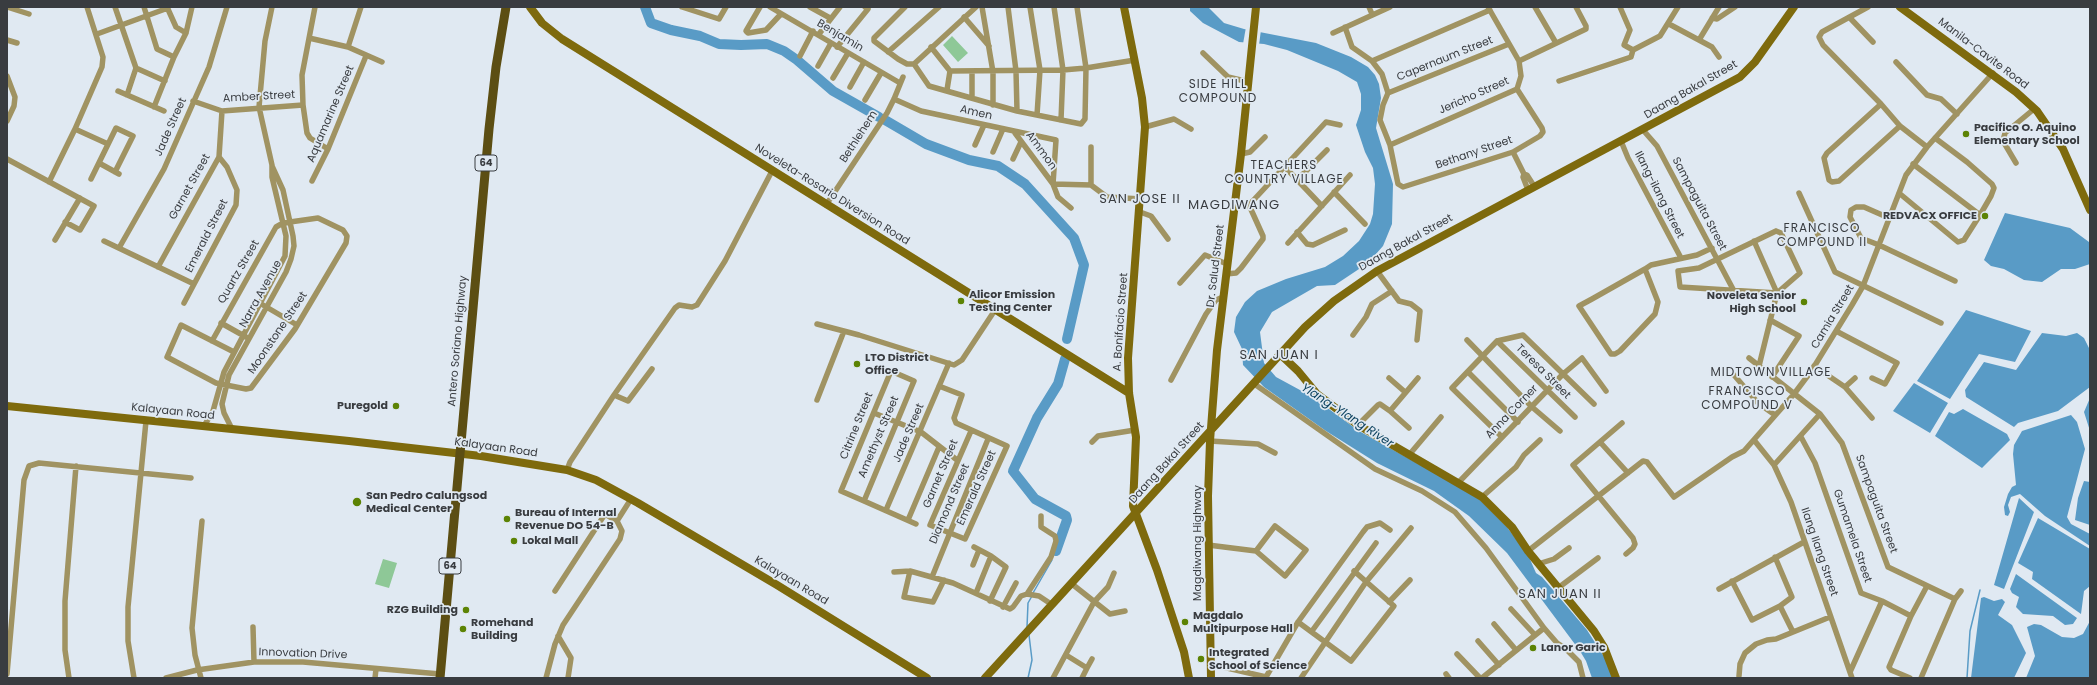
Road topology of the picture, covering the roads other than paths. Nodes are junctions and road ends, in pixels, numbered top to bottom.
1 (7, 7) edge
2 (87, 7) edge
3 (114, 7) edge
4 (144, 7) edge
5 (192, 7) edge
6 (227, 7) edge
7 (272, 7) edge
8 (315, 7) edge
9 (361, 7) edge
10 (506, 7) edge
11 (530, 7) edge
12 (682, 7) edge
13 (726, 7) edge
14 (760, 7) edge
15 (770, 7) edge
16 (810, 7) edge
17 (840, 7) edge
18 (865, 7) edge
19 (894, 7) edge
20 (905, 7) edge
21 (939, 7) edge
22 (976, 7) edge
23 (982, 7) edge
24 (1008, 7) edge
25 (1030, 7) edge
26 (1054, 7) edge
27 (1077, 7) edge
28 (1124, 7) edge
29 (1256, 7) edge
30 (1369, 7) edge
31 (1390, 7) edge
32 (1535, 7) edge
33 (1576, 7) edge
34 (1620, 7) edge
35 (1678, 7) edge
36 (1719, 7) edge
37 (1735, 7) edge
38 (1794, 7) edge
39 (1868, 7) edge
40 (1900, 7) edge
41 (167, 8) edge
42 (691, 8) edge
43 (1489, 8) edge
44 (898, 13) junction
45 (29, 14) dead end
46 (781, 14) junction
47 (1372, 14) junction
48 (146, 16) junction
49 (830, 18) junction
50 (964, 18) junction
51 (1712, 18) junction
52 (1850, 18) junction
53 (1669, 24) junction
54 (122, 25) junction
55 (1345, 27) junction
56 (813, 31) junction
57 (186, 33) junction
58 (1332, 33) dead end
59 (97, 34) junction
60 (819, 34) junction
61 (309, 38) junction
62 (7, 40) edge
63 (1699, 40) junction
64 (1873, 42) dead end
65 (17, 43) dead end
66 (831, 43) junction
67 (1556, 43) junction
68 (1510, 44) junction
69 (348, 47) junction
70 (837, 47) junction
71 (931, 47) junction
72 (989, 47) junction
73 (1633, 50) junction
74 (888, 52) junction
75 (848, 53) junction
76 (1203, 53) dead end
77 (366, 56) junction
78 (800, 56) dead end
79 (174, 57) junction
80 (1719, 57) dead end
81 (1135, 60) junction
82 (1372, 61) junction
83 (1519, 61) junction
84 (382, 62) dead end
85 (864, 62) junction
86 (1896, 62) dead end
87 (914, 64) junction
88 (818, 66) dead end
89 (136, 68) junction
90 (1086, 68) junction
91 (1016, 70) junction
92 (1040, 70) junction
93 (1063, 70) junction
94 (950, 72) junction
95 (972, 72) junction
96 (993, 72) junction
97 (881, 73) junction
98 (1992, 73) junction
99 (7, 76) edge
100 (903, 77) dead end
101 (834, 78) dead end
102 (165, 81) junction
103 (1559, 81) dead end
104 (1248, 82) junction
105 (900, 84) junction
106 (850, 87) dead end
107 (1517, 89) junction
108 (947, 90) junction
109 (118, 91) dead end
110 (1388, 93) junction
111 (126, 95) junction
112 (972, 98) junction
113 (894, 99) junction
114 (865, 100) dead end
115 (193, 102) junction
116 (1881, 104) junction
117 (303, 105) junction
118 (993, 105) junction
119 (154, 107) junction
120 (259, 107) junction
121 (2034, 109) junction
122 (164, 111) dead end
123 (222, 111) junction
124 (1017, 111) junction
125 (1957, 114) junction
126 (1037, 115) junction
127 (1061, 120) junction
128 (7, 121) edge
129 (984, 125) junction
130 (1340, 126) dead end
131 (1900, 126) junction
132 (1145, 127) junction
133 (75, 129) junction
134 (1003, 129) junction
135 (1191, 129) dead end
136 (1643, 130) junction
137 (1015, 133) junction
138 (1266, 137) dead end
139 (1935, 138) junction
140 (1621, 141) junction
141 (1021, 142) junction
142 (108, 144) junction
143 (975, 145) dead end
144 (1390, 145) junction
145 (1091, 147) dead end
146 (1927, 147) junction
147 (328, 149) junction
148 (1327, 150) dead end
149 (993, 152) dead end
150 (1513, 152) junction
151 (1241, 154) junction
152 (219, 157) junction
153 (7, 159) edge
154 (1013, 159) dead end
155 (99, 163) junction
156 (2016, 163) dead end
157 (1913, 164) junction
158 (272, 165) junction
159 (1285, 167) junction
160 (772, 171) junction
161 (1350, 175) dead end
162 (91, 179) dead end
163 (1297, 180) junction
164 (312, 181) dead end
165 (49, 182) junction
166 (1053, 184) junction
167 (1091, 185) junction
168 (1531, 188) junction
169 (1334, 192) junction
170 (1799, 193) dead end
171 (1899, 194) junction
172 (80, 198) junction
173 (1141, 200) junction
174 (1235, 203) junction
175 (826, 205) junction
176 (1249, 205) junction
177 (1322, 206) junction
178 (1071, 208) dead end
179 (2090, 210) edge
180 (1140, 212) junction
181 (1980, 215) junction
182 (1889, 218) junction
183 (290, 221) junction
184 (66, 222) junction
185 (283, 223) junction
186 (1365, 224) dead end
187 (1345, 230) dead end
188 (1297, 232) junction
189 (55, 240) dead end
190 (1168, 240) dead end
191 (104, 241) dead end
192 (1754, 242) junction
193 (1288, 243) dead end
194 (1879, 245) junction
195 (119, 248) junction
196 (1712, 248) junction
197 (1681, 258) junction
198 (1717, 260) junction
199 (1227, 264) junction
200 (158, 267) junction
201 (1644, 269) junction
202 (1377, 271) junction
203 (1226, 274) junction
204 (1955, 282) dead end
205 (1180, 283) dead end
206 (194, 284) junction
207 (1863, 286) junction
208 (1392, 291) junction
209 (1734, 291) junction
210 (1777, 293) junction
211 (1223, 297) junction
212 (184, 303) dead end
213 (264, 305) junction
214 (995, 310) junction
215 (1770, 320) junction
216 (221, 323) junction
217 (1941, 323) dead end
218 (817, 324) dead end
219 (297, 325) junction
220 (844, 331) junction
221 (1836, 331) junction
222 (1353, 335) dead end
223 (246, 337) junction
224 (1417, 340) dead end
225 (1466, 340) dead end
226 (212, 341) junction
227 (1497, 341) junction
228 (234, 352) junction
229 (1280, 354) junction
230 (1483, 357) junction
231 (1749, 358) dead end
232 (949, 363) junction
233 (1759, 366) junction
234 (1814, 366) junction
235 (652, 370) dead end
236 (1468, 372) junction
237 (1562, 374) junction
238 (1734, 375) dead end
239 (1772, 377) junction
240 (1389, 378) dead end
241 (1418, 378) dead end
242 (1855, 378) dead end
243 (1872, 378) dead end
244 (1170, 380) dead end
245 (914, 381) joint
246 (1254, 382) junction
247 (220, 384) junction
248 (226, 385) junction
249 (939, 386) junction
250 (1845, 387) junction
251 (1547, 391) junction
252 (1606, 391) dead end
253 (1405, 392) junction
254 (1129, 393) junction
255 (1794, 394) junction
256 (614, 395) junction
257 (818, 400) dead end
258 (1594, 404) dead end
259 (7, 406) edge
260 (1532, 407) junction
261 (1390, 411) junction
262 (874, 413) junction
263 (1820, 414) junction
264 (1775, 415) junction
265 (1575, 417) dead end
266 (1441, 418) dead end
267 (1872, 418) dead end
268 (146, 420) junction
269 (896, 422) junction
270 (1518, 422) junction
271 (1622, 424) dead end
272 (1358, 425) junction
273 (204, 426) junction
274 (1409, 428) dead end
275 (232, 429) junction
276 (1135, 430) junction
277 (971, 431) junction
278 (1210, 431) junction
279 (1560, 431) dead end
280 (921, 432) junction
281 (1502, 437) junction
282 (1801, 437) junction
283 (988, 439) junction
284 (1540, 440) dead end
285 (1754, 440) junction
286 (1210, 441) junction
287 (1092, 442) dead end
288 (1600, 442) junction
289 (939, 447) junction
290 (1275, 453) dead end
291 (460, 454) junction
292 (1409, 455) junction
293 (957, 460) junction
294 (1774, 465) junction
295 (76, 466) junction
296 (567, 470) junction
297 (141, 473) junction
298 (1628, 473) junction
299 (191, 478) dead end
300 (1458, 483) junction
301 (1598, 496) junction
302 (1482, 497) junction
303 (631, 499) junction
304 (864, 501) junction
305 (886, 510) junction
306 (1135, 514) junction
307 (1041, 516) dead end
308 (908, 520) junction
309 (202, 521) dead end
310 (617, 522) junction
311 (916, 524) dead end
312 (1411, 528) dead end
313 (1390, 530) dead end
314 (949, 532) junction
315 (1804, 542) junction
316 (1376, 543) dead end
317 (1208, 545) junction
318 (1569, 548) dead end
319 (1256, 551) junction
320 (1528, 551) junction
321 (1626, 554) dead end
322 (991, 556) junction
323 (1774, 557) junction
324 (1598, 558) dead end
325 (1538, 564) junction
326 (973, 565) dead end
327 (910, 571) junction
328 (1354, 571) junction
329 (894, 572) dead end
330 (1114, 572) dead end
331 (932, 577) junction
332 (944, 580) junction
333 (1410, 580) dead end
334 (1732, 581) junction
335 (1366, 582) junction
336 (1016, 583) dead end
337 (1072, 584) junction
338 (1927, 586) junction
339 (1558, 588) junction
340 (1719, 589) dead end
341 (555, 591) dead end
342 (1961, 591) dead end
343 (976, 593) junction
344 (1028, 594) junction
345 (1955, 599) junction
346 (990, 601) junction
347 (1882, 601) junction
348 (1094, 602) junction
349 (1389, 602) junction
350 (1051, 604) junction
351 (1780, 606) junction
352 (1003, 607) junction
353 (1511, 609) dead end
354 (1125, 611) dead end
355 (1911, 616) junction
356 (1830, 617) junction
357 (1298, 622) junction
358 (1494, 624) dead end
359 (254, 627) dead end
360 (1544, 628) junction
361 (1312, 631) junction
362 (1793, 632) junction
363 (558, 636) junction
364 (1534, 636) junction
365 (1325, 641) junction
366 (1478, 641) dead end
367 (1516, 650) junction
368 (1458, 654) dead end
369 (1066, 655) junction
370 (1092, 659) dead end
371 (254, 662) junction
372 (1210, 664) junction
373 (1499, 664) junction
374 (1087, 668) junction
375 (376, 669) junction
376 (197, 670) junction
377 (7, 674) edge
378 (1851, 675) edge
379 (440, 676) edge
380 (1739, 676) dead end
381 (69, 678) edge
382 (134, 678) edge
383 (166, 678) edge
384 (201, 678) edge
385 (375, 678) edge
386 (546, 678) edge
387 (568, 678) edge
388 (927, 678) edge
389 (986, 678) edge
390 (1053, 678) edge
391 (1082, 678) edge
392 (1189, 678) edge
393 (1211, 678) edge
394 (1301, 678) edge
395 (1481, 678) edge
396 (1583, 678) edge
397 (1616, 678) edge
398 (1910, 678) edge
399 (1921, 678) edge

1 - 45 street
2 - 59 street
3 - 54 street
4 - 48 street
5 - 57 street
6 - 115 street, Jade Street
7 - 120 street, Narra Avenue
8 - 61 street
9 - 69 street
10 - 291 main road, Antero Soriano Highway / 64
11 - 160 main road, Noveleta-Rosario Diversion Road
12 - 42 street
13 - 42 street
14 - 46 street
15 - 46 street, Benjamin
16 - 49 street
17 - 49 street
18 - 70 street
19 - 44 street
20 - 44 street
21 - 74 street
22 - 50 street
23 - 72 street
24 - 91 street
25 - 92 street
26 - 93 street
27 - 90 street
28 - 81 main road, A. Bonifacio Street
29 - 104 main road, Dr. Salud Street
30 - 47 street
31 - 47 street
32 - 67 street
33 - 67 street
34 - 73 street
35 - 53 street
36 - 51 street
37 - 51 street
38 - 136 main road, Daang Bakal Street
39 - 52 street
40 - 98 main road, Manila-Cavite Road
41 - 48 street
41 - 57 street
43 - 68 street
43 - 82 street
44 - 74 street
46 - 56 street, Benjamin
47 - 55 street
48 - 54 street
48 - 79 street
49 - 60 street
50 - 71 street
50 - 72 street
51 - 63 street
52 - 64 street
52 - 116 street
53 - 63 street
53 - 73 street
54 - 59 street
54 - 89 street
55 - 58 street
55 - 82 street
56 - 60 street, Benjamin
56 - 78 street
57 - 79 street
59 - 133 street
60 - 66 street, Benjamin
61 - 69 street
61 - 117 street
62 - 65 street
63 - 80 street
66 - 70 street, Benjamin
66 - 88 street
67 - 83 street
68 - 83 street
68 - 110 street, Capernaum Street
69 - 77 street
70 - 75 street, Benjamin
71 - 87 street
71 - 94 street
72 - 96 street
73 - 103 street
74 - 87 street
75 - 85 street, Benjamin
75 - 101 street
76 - 104 street
77 - 84 street
77 - 147 street, Aquamarine Street
79 - 102 street
81 - 90 street
81 - 132 main road, A. Bonifacio Street
82 - 110 street
83 - 107 street, Jericho Street
85 - 97 street, Benjamin
85 - 106 street
86 - 125 street
87 - 108 street
89 - 102 street
89 - 111 street
90 - 93 street
90 - 127 street
91 - 92 street
91 - 96 street
91 - 124 street
92 - 93 street
92 - 126 street
93 - 127 street
94 - 95 street
94 - 108 street
95 - 96 street
95 - 112 street
96 - 118 street
97 - 105 street, Benjamin
97 - 114 street
98 - 121 main road, Manila-Cavite Road
98 - 125 street, Camia Street
99 - 128 street
100 - 105 street, Bethlehem
102 - 119 street
104 - 151 main road, Dr. Salud Street
105 - 113 street, Bethlehem
107 - 144 street, Jericho Street
107 - 150 street, Bethany Street
108 - 112 street
109 - 111 street
110 - 144 street, Bethany Street
111 - 119 street
112 - 118 street
113 - 129 street, Amen
113 - 175 street, Bethlehem
115 - 123 street, Amber Street
115 - 195 street, Jade Street
116 - 131 street
116 - 131 street
117 - 120 street, Amber Street
117 - 147 street
118 - 124 street
119 - 122 street
120 - 123 street, Amber Street
120 - 158 street, Narra Avenue
121 - 156 street
121 - 179 main road, Manila-Cavite Road
123 - 152 street, Garnet Street
124 - 126 street
125 - 139 street, Camia Street
126 - 127 street
129 - 134 street, Amen
129 - 143 street
130 - 159 street
131 - 146 street
132 - 135 street
132 - 173 main road, A. Bonifacio Street
133 - 142 street
133 - 165 street
134 - 137 street, Amen
134 - 149 street
136 - 140 main road, Daang Bakal Street
136 - 196 street, Sampaguita Street
137 - 141 street, Ammon
137 - 166 street, Amen
138 - 151 street
139 - 146 street, Camia Street
139 - 181 street
140 - 168 main road, Daang Bakal Street
140 - 197 street, Ilang-ilang Street
141 - 154 street
141 - 166 street, Ammon
142 - 155 street
142 - 155 street
144 - 150 street, Bethany Street
145 - 167 street
146 - 157 street, Camia Street
147 - 164 street, Aquamarine Street
148 - 163 street
150 - 168 street
151 - 174 main road, Dr. Salud Street
152 - 200 street, Garnet Street
152 - 206 street, Emerald Street
153 - 165 street
155 - 162 street
157 - 171 street, Camia Street
157 - 181 street
158 - 183 street, Narra Avenue
158 - 185 street, Narra Avenue
159 - 163 street
159 - 176 street
160 - 175 main road, Noveleta-Rosario Diversion Road
160 - 256 street
161 - 169 street
163 - 177 street
165 - 172 street
166 - 167 street, Ammon
166 - 178 street
167 - 173 street
168 - 202 main road, Daang Bakal Street
169 - 177 street
169 - 186 street
170 - 207 street
171 - 181 street
171 - 182 street, Camia Street
172 - 184 street
172 - 184 street
173 - 180 main road, A. Bonifacio Street
174 - 176 street
174 - 199 main road, Dr. Salud Street
175 - 214 main road, Noveleta-Rosario Diversion Road
176 - 203 street
177 - 188 street
180 - 190 street
180 - 254 main road, A. Bonifacio Street
182 - 194 street, Camia Street
182 - 194 street
183 - 185 street
183 - 213 street, Narra Avenue
183 - 219 street, Moonstone Street
184 - 189 street
185 - 213 street, Narra Avenue
185 - 216 street, Quartz Street
187 - 188 street
188 - 193 street
191 - 195 street
192 - 198 street
192 - 210 street
192 - 210 street
194 - 204 street
194 - 207 street, Camia Street
195 - 200 street
196 - 197 street
196 - 198 street, Sampaguita Street
197 - 201 street
198 - 209 street, Sampaguita Street
198 - 209 street
199 - 203 main road, Dr. Salud Street
199 - 205 street
200 - 206 street
201 - 201 street
202 - 208 street
202 - 229 main road, Daang Bakal Street
203 - 211 main road, Dr. Salud Street
206 - 212 street, Emerald Street
207 - 217 street
207 - 221 street, Camia Street
208 - 222 street
208 - 224 street
209 - 210 street
210 - 215 street
211 - 244 street
211 - 278 main road, Dr. Salud Street
213 - 219 street
213 - 223 street, Narra Avenue
214 - 232 street
214 - 254 main road, Noveleta-Rosario Diversion Road
215 - 233 street
215 - 239 street
216 - 223 street
216 - 226 street, Quartz Street
218 - 220 street
219 - 248 street, Moonstone Street
220 - 232 street
220 - 257 street
221 - 234 street, Camia Street
221 - 243 street
223 - 228 street, Narra Avenue
223 - 248 street, Narra Avenue
225 - 230 street
226 - 228 street
226 - 247 street, Moonstone Street
227 - 230 street
227 - 237 street
227 - 251 street, Teresa Street
228 - 247 street, Narra Avenue
229 - 246 main road, Daang Bakal Street
229 - 272 main road
230 - 236 street
230 - 260 street
231 - 233 street, Sampaguita Street
232 - 249 street, Jade Street
233 - 239 street, Sampaguita Street
234 - 250 street
234 - 255 street, Camia Street
235 - 256 street
236 - 270 street
236 - 281 street
237 - 251 street, Anna Corner
237 - 252 street, Anna Corner
237 - 258 street
238 - 264 street
239 - 255 street, Sampaguita Street
240 - 253 street
241 - 253 street
242 - 250 street
245 - 262 street, Citrine Street
245 - 269 street, Amethyst Street
246 - 278 main road, Daang Bakal Street
246 - 360 street
247 - 248 street, Moonstone Street
247 - 273 street, Narra Avenue
248 - 275 street, Narra Avenue
249 - 277 street
249 - 280 street, Jade Street
250 - 267 street
251 - 260 street, Anna Corner
251 - 265 street, Teresa Street
253 - 261 street
254 - 276 main road, A. Bonifacio Street
255 - 263 street, Sampaguita Street
255 - 264 street, Camia Street
256 - 296 street
259 - 268 main road, Kalayaan Road
260 - 270 street, Anna Corner
260 - 279 street
261 - 272 street
261 - 274 street
262 - 269 street
262 - 304 street, Citrine Street
263 - 282 street
263 - 338 street, Sampaguita Street
264 - 285 street, Camia Street
266 - 292 street
268 - 273 main road, Kalayaan Road
268 - 297 street
269 - 280 street
269 - 304 street, Amethyst Street
270 - 281 street, Anna Corner
271 - 288 street
272 - 292 main road
273 - 275 main road, Kalayaan Road
275 - 291 main road, Kalayaan Road
276 - 287 street
276 - 306 main road, A. Bonifacio Street
277 - 283 street
277 - 293 street, Garnet Street
278 - 286 main road, Magdiwang Highway
278 - 306 main road, Daang Bakal Street
280 - 289 street
280 - 305 street, Jade Street
281 - 300 street, Anna Corner
282 - 294 street
282 - 347 street, Gumamela Street
283 - 314 street, Diamond Street
283 - 314 street, Emerald Street
284 - 302 street
285 - 294 street, Ilang Ilang Street
285 - 298 street, Camia Street
286 - 290 street
286 - 317 main road, Magdiwang Highway
288 - 298 street
288 - 301 street
289 - 293 street
289 - 308 street
291 - 296 main road, Kalayaan Road
291 - 379 main road, Antero Soriano Highway / 64
292 - 300 main road
293 - 314 street, Garnet Street
294 - 315 street, Ilang Ilang Street
295 - 297 street
295 - 377 street
295 - 381 street
296 - 303 main road, Kalayaan Road
297 - 299 street
297 - 382 street
298 - 301 street
300 - 302 main road
301 - 320 street
301 - 321 street
302 - 320 main road
303 - 310 street
303 - 388 main road, Kalayaan Road
304 - 305 street
305 - 308 street
306 - 337 main road, Daang Bakal Street
306 - 392 main road, A. Bonifacio Street
307 - 344 street
308 - 311 street
309 - 376 street
310 - 341 street
310 - 363 street
312 - 335 street
313 - 357 street
314 - 331 street, Diamond Street
315 - 323 street
315 - 356 street, Ilang Ilang Street
316 - 328 street
317 - 319 street
317 - 372 main road, Magdiwang Highway
318 - 325 street
319 - 319 street
320 - 325 main road
322 - 326 street
322 - 343 street
322 - 346 street
323 - 334 street
323 - 351 street
324 - 339 street
325 - 339 main road
327 - 329 street
327 - 331 street
327 - 332 street
328 - 335 street
328 - 361 street
330 - 348 street
331 - 332 street
332 - 343 street
333 - 349 street
334 - 340 street
334 - 351 street
335 - 349 street
335 - 365 street
336 - 352 street
337 - 348 street
337 - 350 main road, Daang Bakal Street
338 - 345 street, Sampaguita Street
338 - 355 street
339 - 397 main road
342 - 345 street
343 - 346 street
344 - 350 street
344 - 352 street
345 - 399 street
346 - 352 street
347 - 355 street, Gumamela Street
347 - 378 street
348 - 354 street
348 - 369 street
349 - 365 street
350 - 389 main road, Daang Bakal Street
351 - 362 street
353 - 364 street
355 - 398 street
356 - 362 street
356 - 378 street, Ilang Ilang Street
357 - 361 street
357 - 372 street
358 - 367 street
359 - 371 street
360 - 364 street
360 - 396 street
361 - 365 street
362 - 380 street
363 - 386 street
363 - 387 street
364 - 367 street
365 - 394 street
366 - 373 street
367 - 373 street
368 - 395 street
369 - 374 street
369 - 390 street
370 - 374 street
371 - 375 street, Innovation Drive
371 - 376 street, Innovation Drive
372 - 393 main road, Magdiwang Highway
373 - 395 street
374 - 391 street
375 - 379 street, Innovation Drive
375 - 385 street
376 - 383 street, Innovation Drive
376 - 384 street

